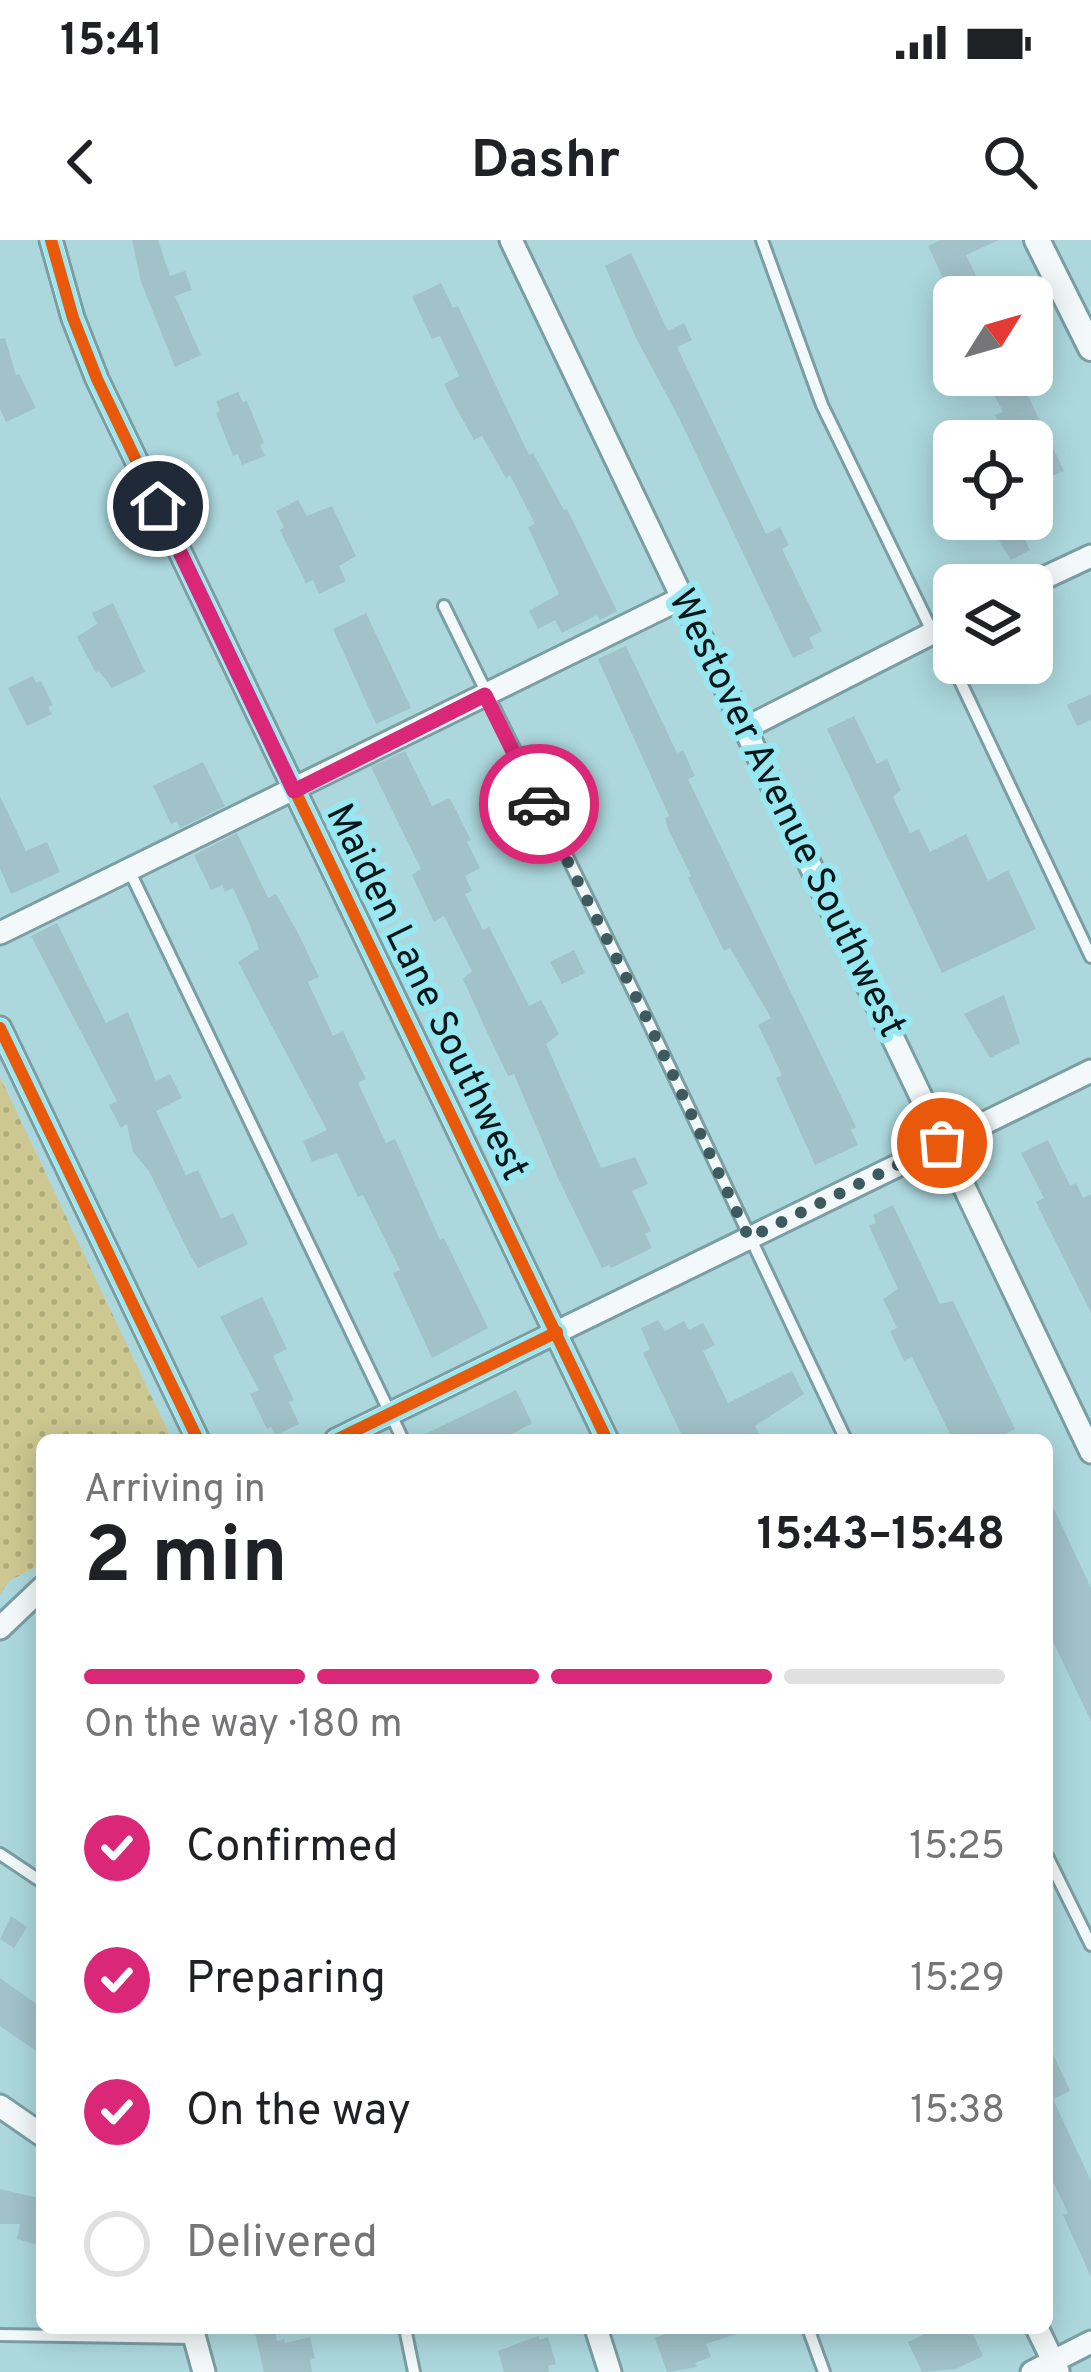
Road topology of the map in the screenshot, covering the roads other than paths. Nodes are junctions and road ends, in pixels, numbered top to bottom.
1 (51, 240) edge
2 (511, 240) edge
3 (762, 240) edge
4 (1037, 240) edge
5 (1091, 348) edge
6 (1091, 556) edge
7 (1053, 574) edge
8 (682, 598) junction
9 (444, 606) dead end
10 (933, 633) joint
11 (962, 684) edge
12 (485, 695) junction
13 (744, 728) junction
14 (294, 791) junction
15 (129, 871) junction
16 (0, 933) edge
17 (1091, 957) edge
18 (0, 1028) edge
19 (1091, 1071) edge
20 (942, 1143) junction
21 (749, 1238) junction
22 (556, 1333) junction
23 (390, 1413) junction
24 (195, 1434) edge
25 (348, 1434) edge
26 (400, 1434) edge
27 (605, 1434) edge
28 (843, 1434) edge
29 (1091, 1452) edge
30 (36, 1594) edge
31 (0, 1628) edge
32 (0, 1854) edge
33 (1053, 1868) edge
34 (36, 1878) edge
35 (1091, 1945) edge
36 (0, 2106) edge
37 (36, 2131) edge
38 (97, 2334) edge
39 (194, 2334) edge
40 (406, 2334) edge
41 (598, 2334) edge
42 (810, 2334) edge
43 (1040, 2334) edge
44 (0, 2335) edge
45 (1091, 2342) edge
46 (1056, 2367) edge
47 (204, 2372) edge
48 (414, 2372) edge
49 (610, 2372) edge
50 (824, 2372) edge
51 (1032, 2372) edge

1 - 14 street, Maiden Lane Southwest
2 - 8 street, Westover Avenue Southwest
3 - 10 lane
4 - 5 street
6 - 7 street
8 - 12 street
8 - 13 street, Westover Avenue Southwest
9 - 12 lane
10 - 13 street
11 - 17 lane
12 - 14 street
12 - 21 lane
13 - 20 street, Westover Avenue Southwest
14 - 15 street
14 - 22 street, Maiden Lane Southwest
15 - 16 street
15 - 23 lane
18 - 24 street
19 - 20 street
20 - 21 street
20 - 29 street, Westover Avenue Southwest
21 - 22 street
21 - 28 lane
22 - 23 street
22 - 27 street, Maiden Lane Southwest
23 - 25 street
23 - 26 lane
30 - 31 street
32 - 34 lane
33 - 35 lane
36 - 37 street
38 - 44 lane
39 - 47 street
40 - 48 lane
41 - 49 street
42 - 50 lane
43 - 46 street
45 - 46 street
46 - 51 street

